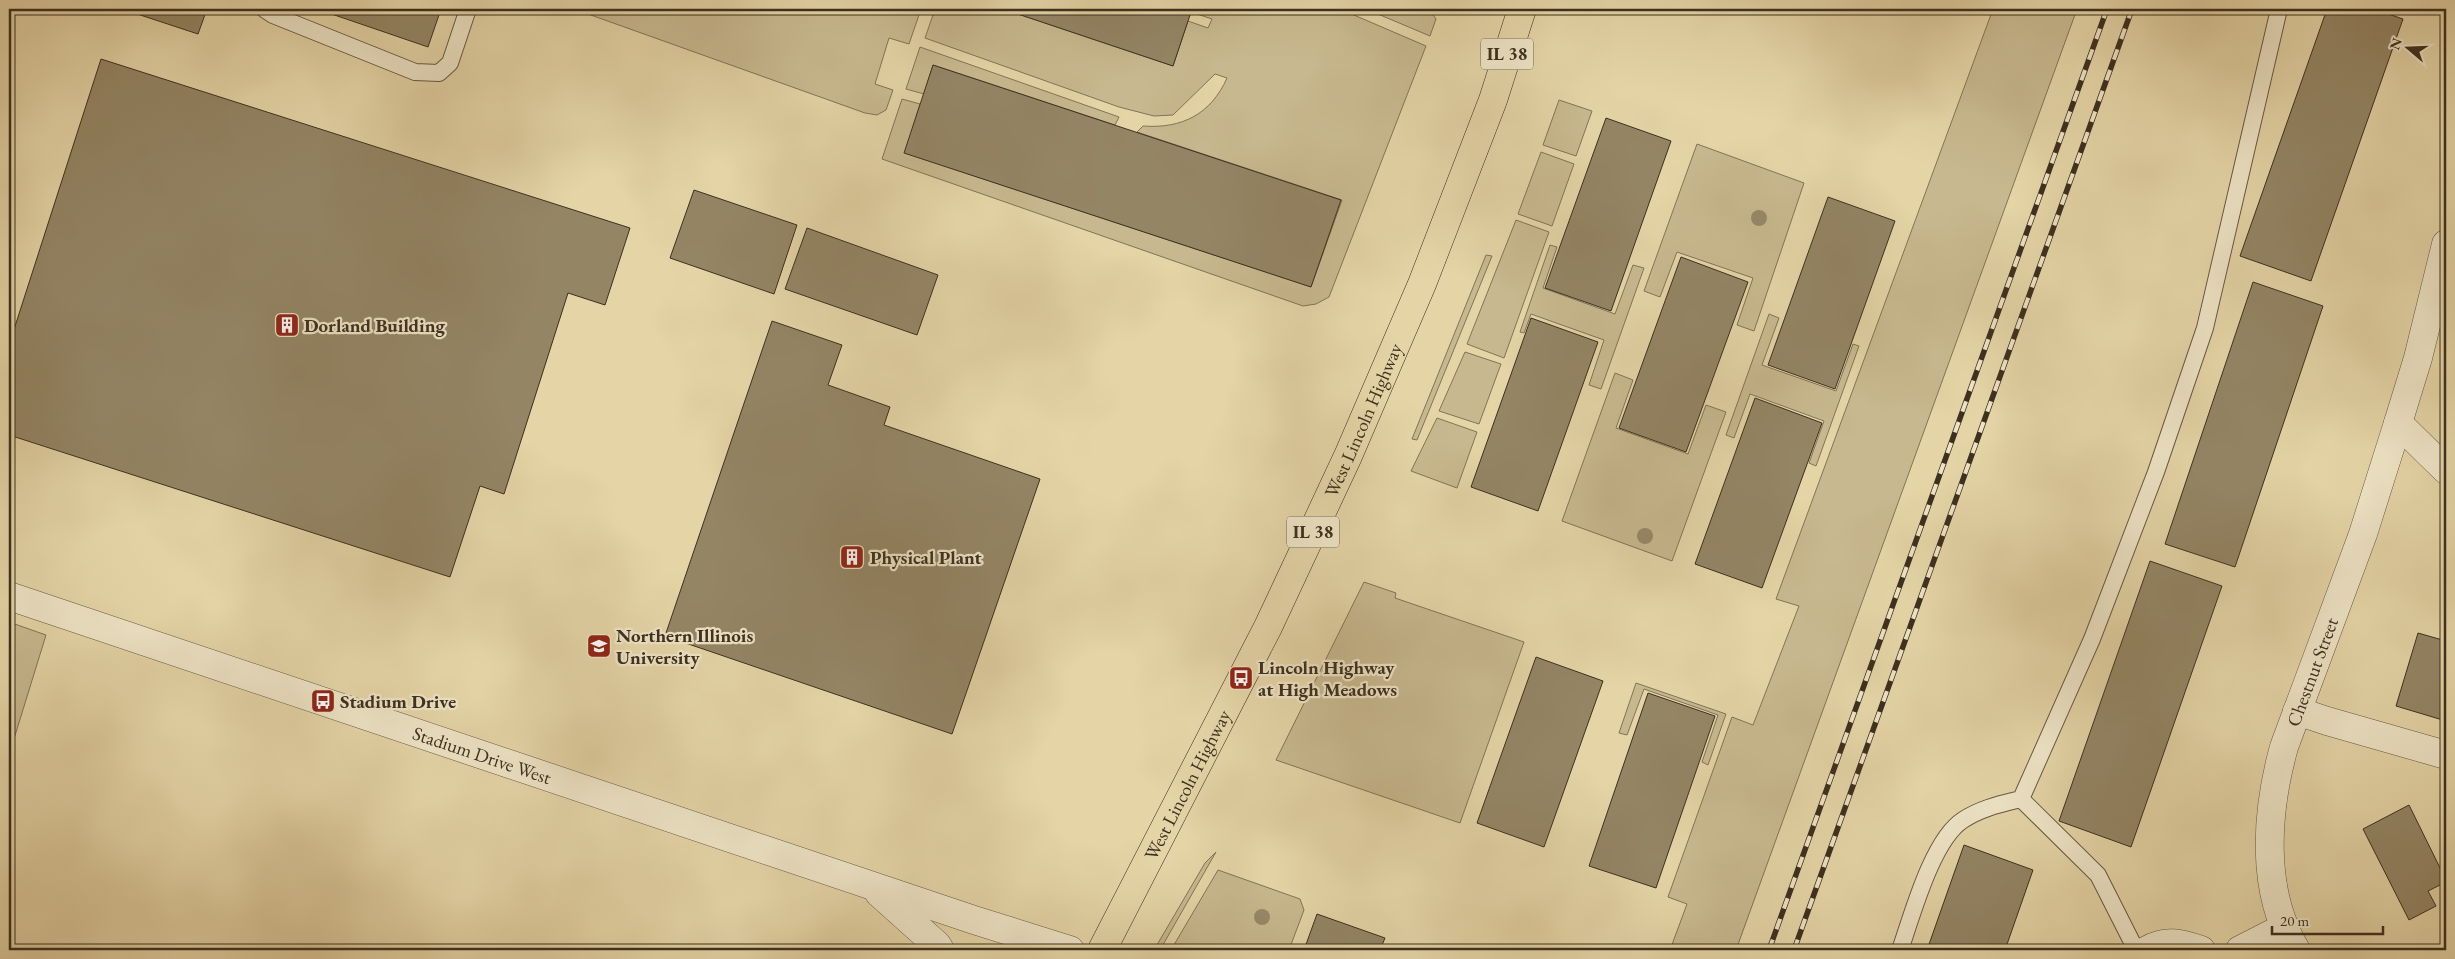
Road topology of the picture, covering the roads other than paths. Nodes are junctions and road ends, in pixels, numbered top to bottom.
1 (264, 9) edge
2 (468, 9) edge
3 (1522, 9) edge
4 (2279, 9) edge
5 (2446, 244) edge
6 (2398, 423) junction
7 (2446, 470) edge
8 (9, 596) edge
9 (2297, 711) junction
10 (2446, 755) edge
11 (2021, 799) junction
12 (871, 885) junction
13 (2290, 938) edge
14 (940, 950) edge
15 (1070, 950) edge
16 (1102, 950) edge
17 (1900, 950) edge
18 (2136, 950) edge
19 (2147, 950) edge
20 (2201, 950) edge
21 (2240, 950) edge

1 - 2 lane
3 - 16 main road, West Lincoln Highway / IL 38
4 - 11 lane
5 - 6 street, Chestnut Street
6 - 7 street
6 - 9 street, Chestnut Street
8 - 12 street, Stadium Drive West
9 - 10 street
9 - 13 street, Chestnut Street
11 - 17 lane
11 - 18 lane
12 - 14 street, Stadium Drive West
12 - 15 street, Stadium Drive West
13 - 21 street
19 - 20 street

